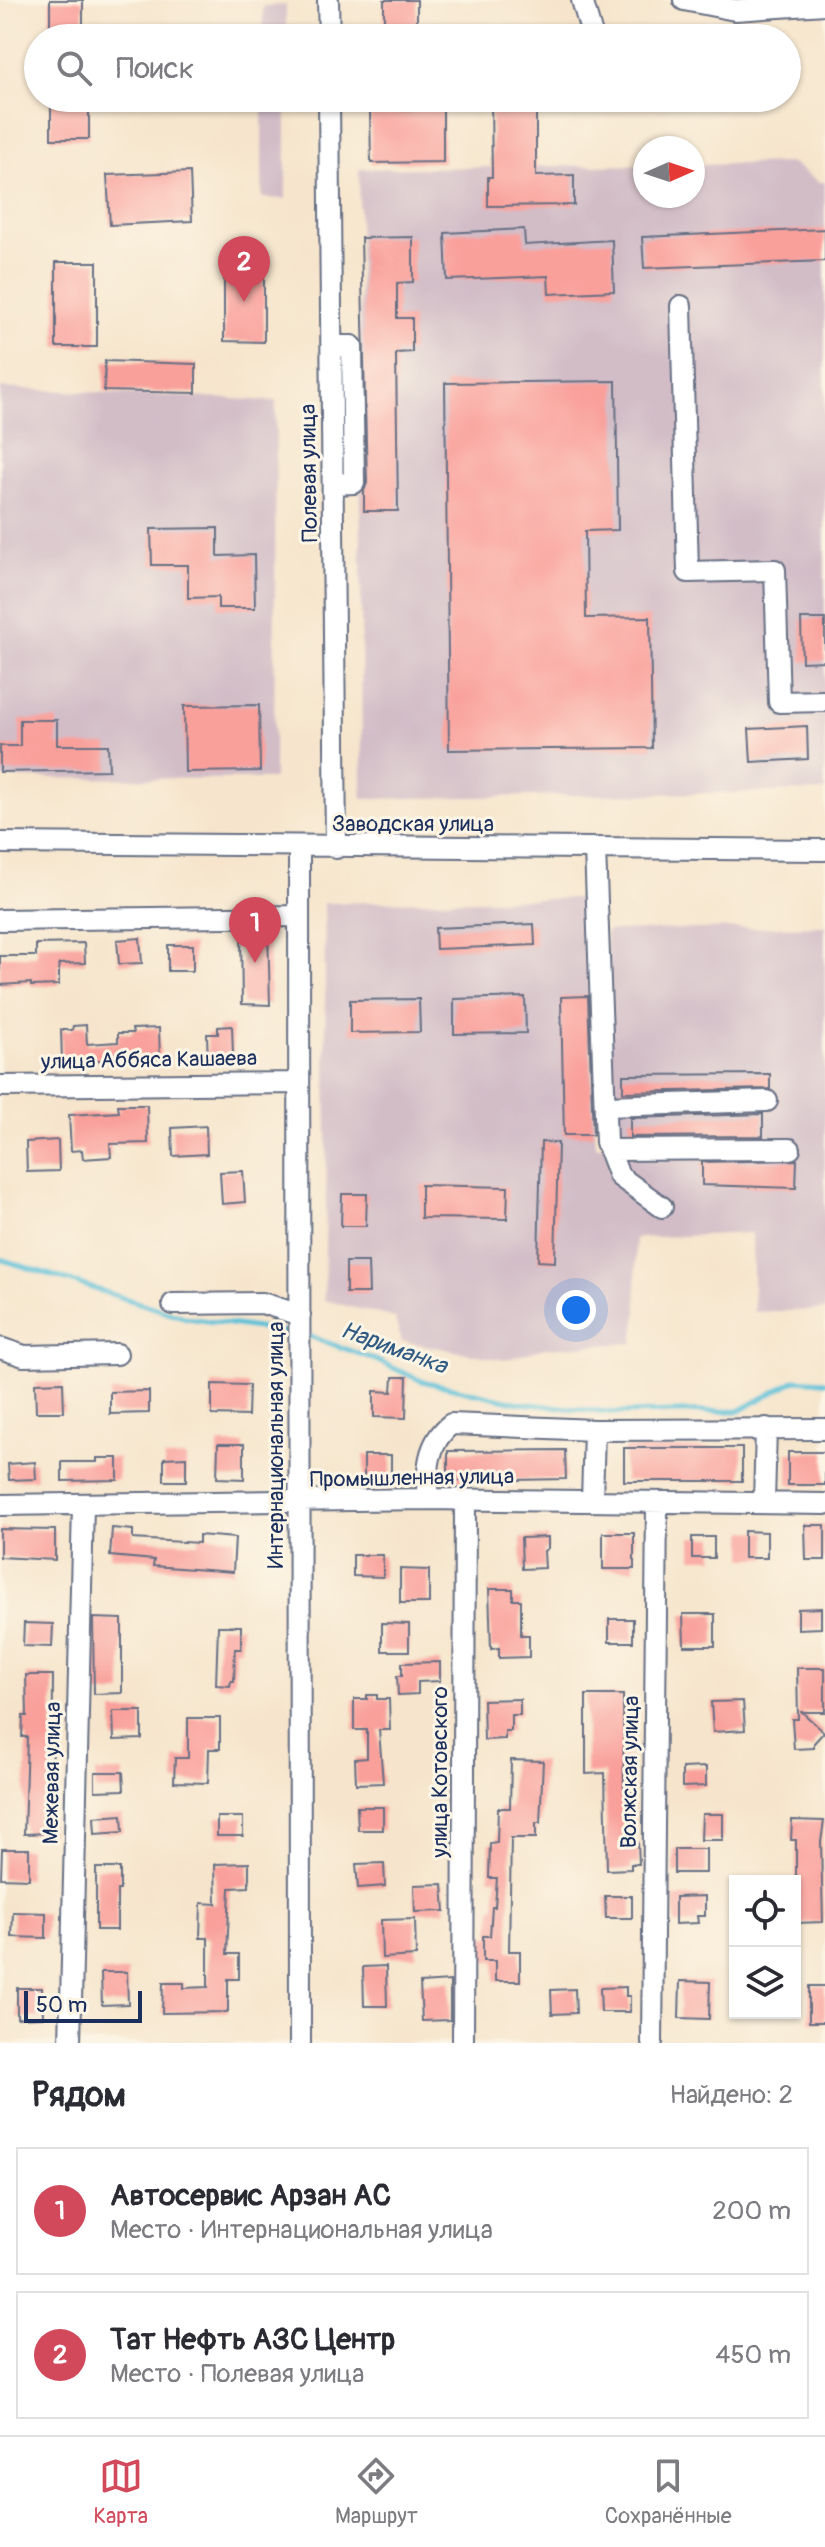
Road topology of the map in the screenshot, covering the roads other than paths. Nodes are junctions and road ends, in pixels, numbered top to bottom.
1 (328, 0) edge
2 (582, 0) edge
3 (684, 0) edge
4 (825, 4) edge
5 (329, 24) edge
6 (589, 24) edge
7 (329, 112) edge
8 (681, 306) dead end
9 (825, 701) edge
10 (0, 843) edge
11 (299, 847) junction
12 (336, 848) junction
13 (595, 849) junction
14 (825, 850) edge
15 (299, 916) junction
16 (0, 920) edge
17 (299, 1083) junction
18 (0, 1086) edge
19 (767, 1101) dead end
20 (605, 1106) junction
21 (790, 1149) dead end
22 (609, 1150) junction
23 (662, 1207) dead end
24 (173, 1304) dead end
25 (300, 1315) junction
26 (0, 1348) edge
27 (117, 1354) dead end
28 (766, 1428) junction
29 (825, 1429) edge
30 (594, 1430) junction
31 (427, 1499) junction
32 (465, 1500) junction
33 (592, 1501) junction
34 (657, 1502) junction
35 (764, 1502) junction
36 (301, 1503) junction
37 (825, 1504) edge
38 (0, 1505) edge
39 (83, 1505) junction
40 (70, 2043) edge
41 (300, 2043) edge
42 (463, 2043) edge
43 (652, 2043) edge

1 - 5 street
2 - 6 street
3 - 4 street
7 - 12 street, Полевая улица
8 - 9 street
10 - 11 street, Заводская улица
11 - 12 street, Заводская улица
11 - 15 street, Интернациональная улица
12 - 13 street, Заводская улица
13 - 14 street, Заводская улица
13 - 20 street
15 - 16 street
15 - 17 street, Интернациональная улица
17 - 18 street, улица Аббяса Кашаева
17 - 25 street, Интернациональная улица
19 - 20 street
20 - 22 street
21 - 22 street
22 - 23 street
24 - 25 street
25 - 36 street, Интернациональная улица
26 - 27 street
28 - 29 street
28 - 30 street
28 - 35 street
30 - 31 street
30 - 33 street
31 - 32 street, Промышленная улица
31 - 36 street, Промышленная улица
32 - 33 street, Промышленная улица
32 - 42 street, улица Котовского
33 - 34 street, Промышленная улица
34 - 35 street, Промышленная улица
34 - 43 street, Волжская улица
35 - 37 street, Промышленная улица
36 - 39 street, Промышленная улица
36 - 41 street, Интернациональная улица
38 - 39 street, Промышленная улица
39 - 40 street, Межевая улица

